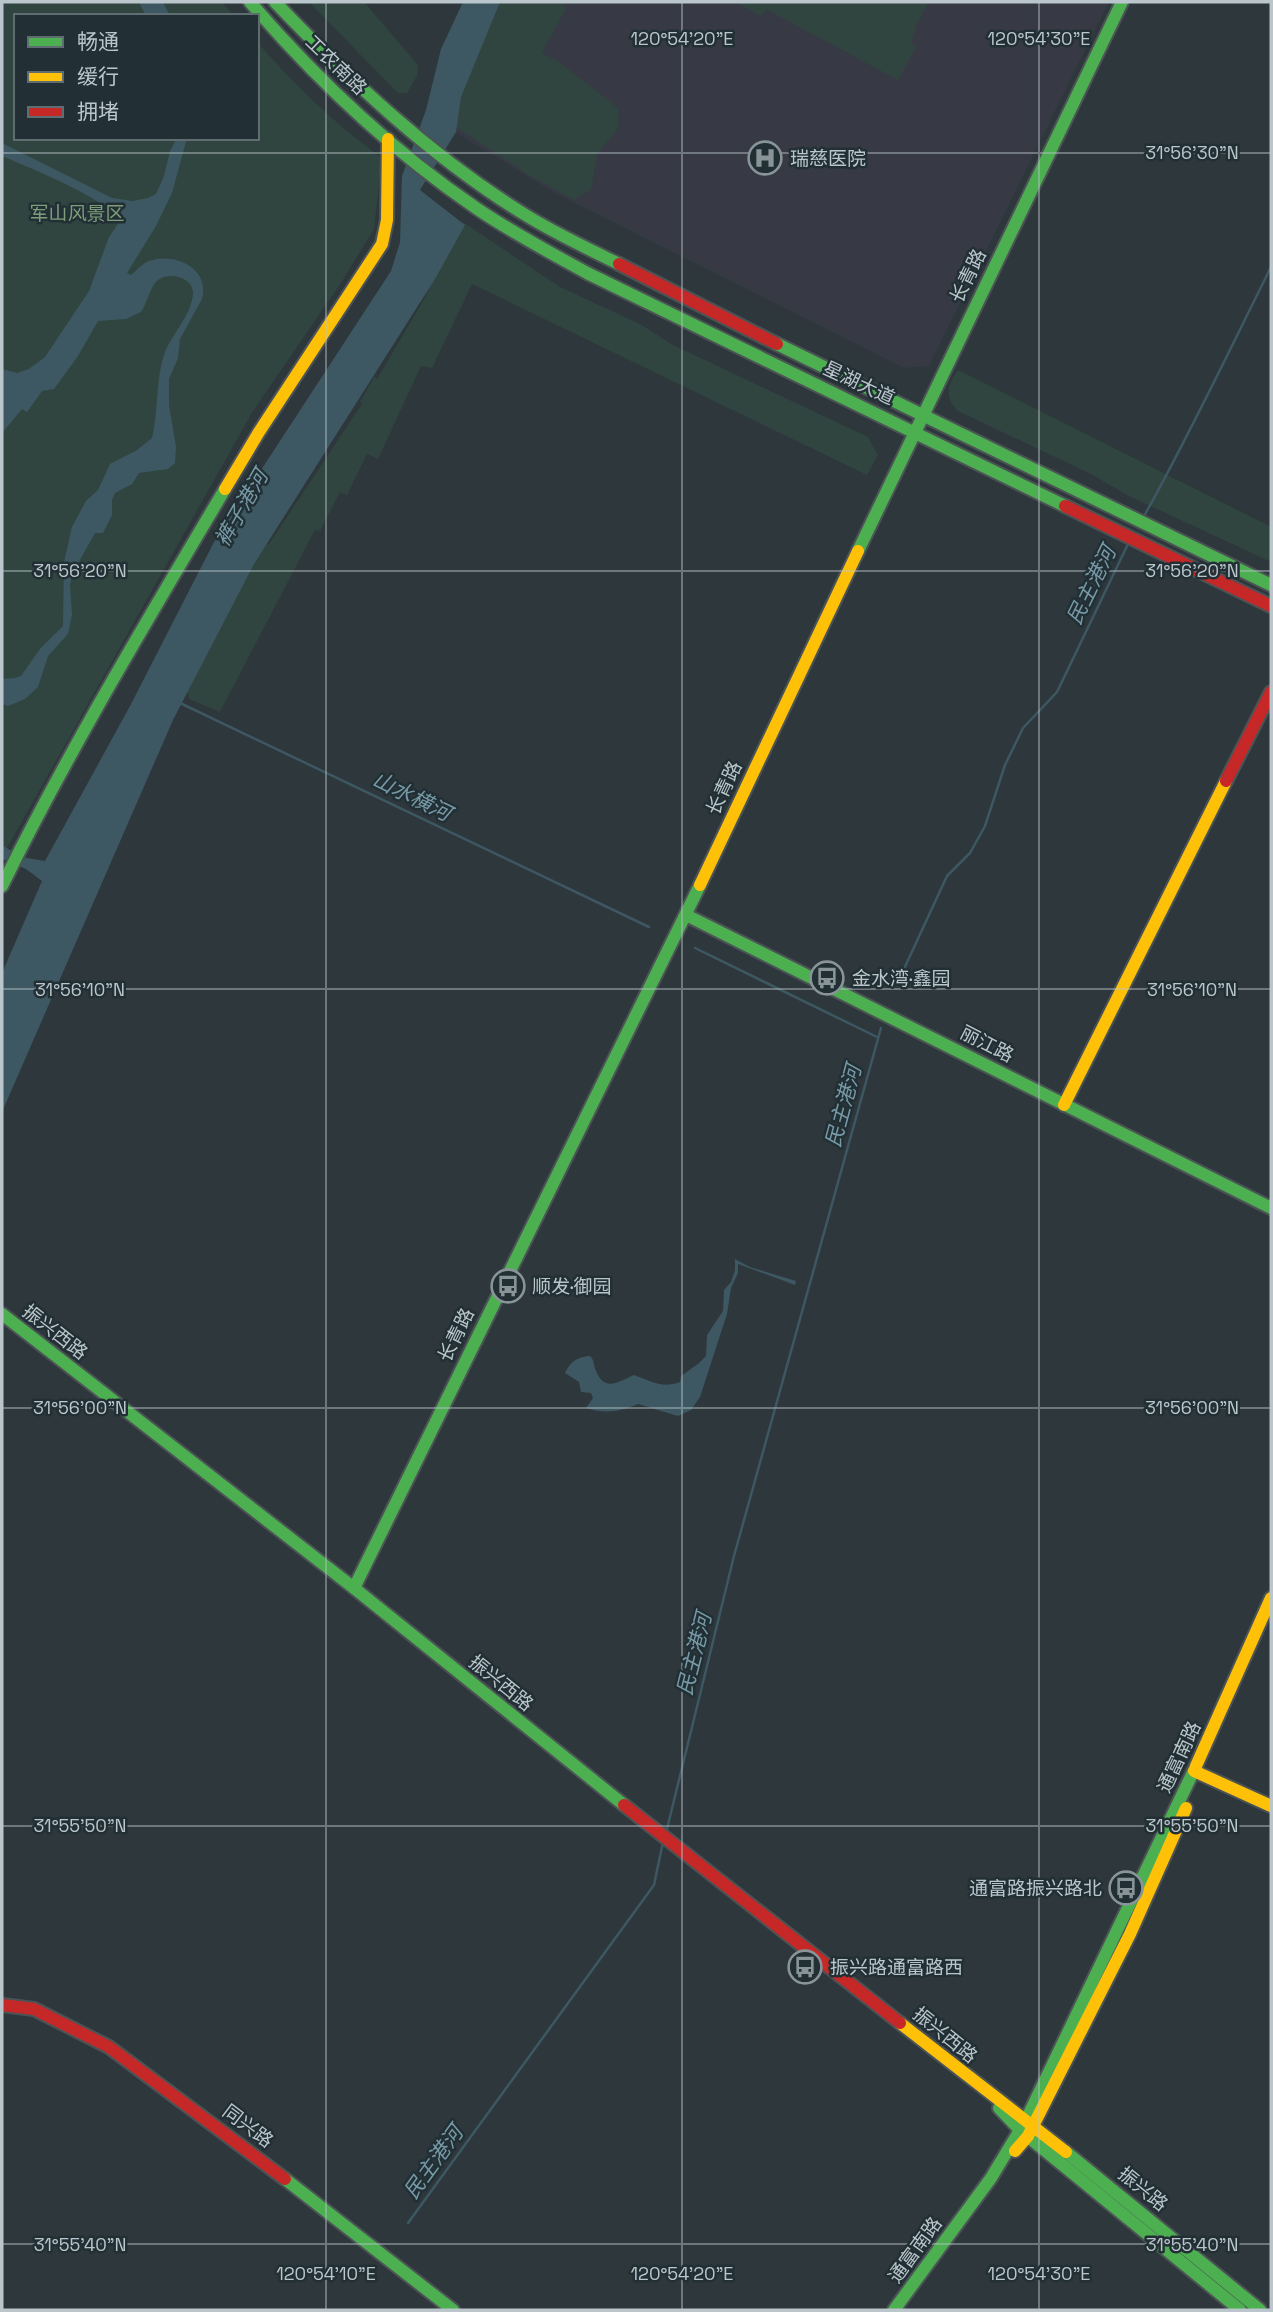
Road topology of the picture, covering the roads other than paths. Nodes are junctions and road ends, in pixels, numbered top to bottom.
1 (250, 2) edge
2 (275, 2) edge
3 (1122, 2) edge
4 (388, 139) junction
5 (401, 151) joint
6 (447, 162) joint
7 (922, 414) junction
8 (914, 430) junction
9 (1271, 585) edge
10 (1271, 606) edge
11 (1271, 692) edge
12 (2, 886) edge
13 (686, 915) junction
14 (1064, 1105) junction
15 (1271, 1208) edge
16 (2, 1314) edge
17 (354, 1588) junction
18 (1271, 1598) edge
19 (1271, 1618) edge
20 (1198, 1772) junction
21 (1271, 1806) edge
22 (2, 2005) edge
23 (1027, 2128) junction
24 (453, 2310) edge
25 (894, 2310) edge
26 (1240, 2310) edge
27 (1260, 2310) edge

1 - 4 street, 工农南路
2 - 6 street, 工农南路
3 - 7 street, 长青路
4 - 5 street, 工农南路
4 - 12 street
5 - 8 street, 星湖大道
6 - 7 street, 星湖大道
7 - 8 street, 长青路
7 - 9 street, 星湖大道
8 - 10 street, 星湖大道
8 - 13 street, 长青路
11 - 14 street
13 - 14 street, 丽江路
13 - 17 street, 长青路
14 - 15 street, 丽江路
16 - 17 street, 振兴西路
17 - 23 street, 振兴西路
18 - 20 street, 通富南路
19 - 20 street, 通富南路
20 - 21 street
20 - 23 street, 通富南路
22 - 24 street, 同兴路
23 - 25 street, 通富南路
23 - 26 street, 振兴路
23 - 27 street, 振兴路

